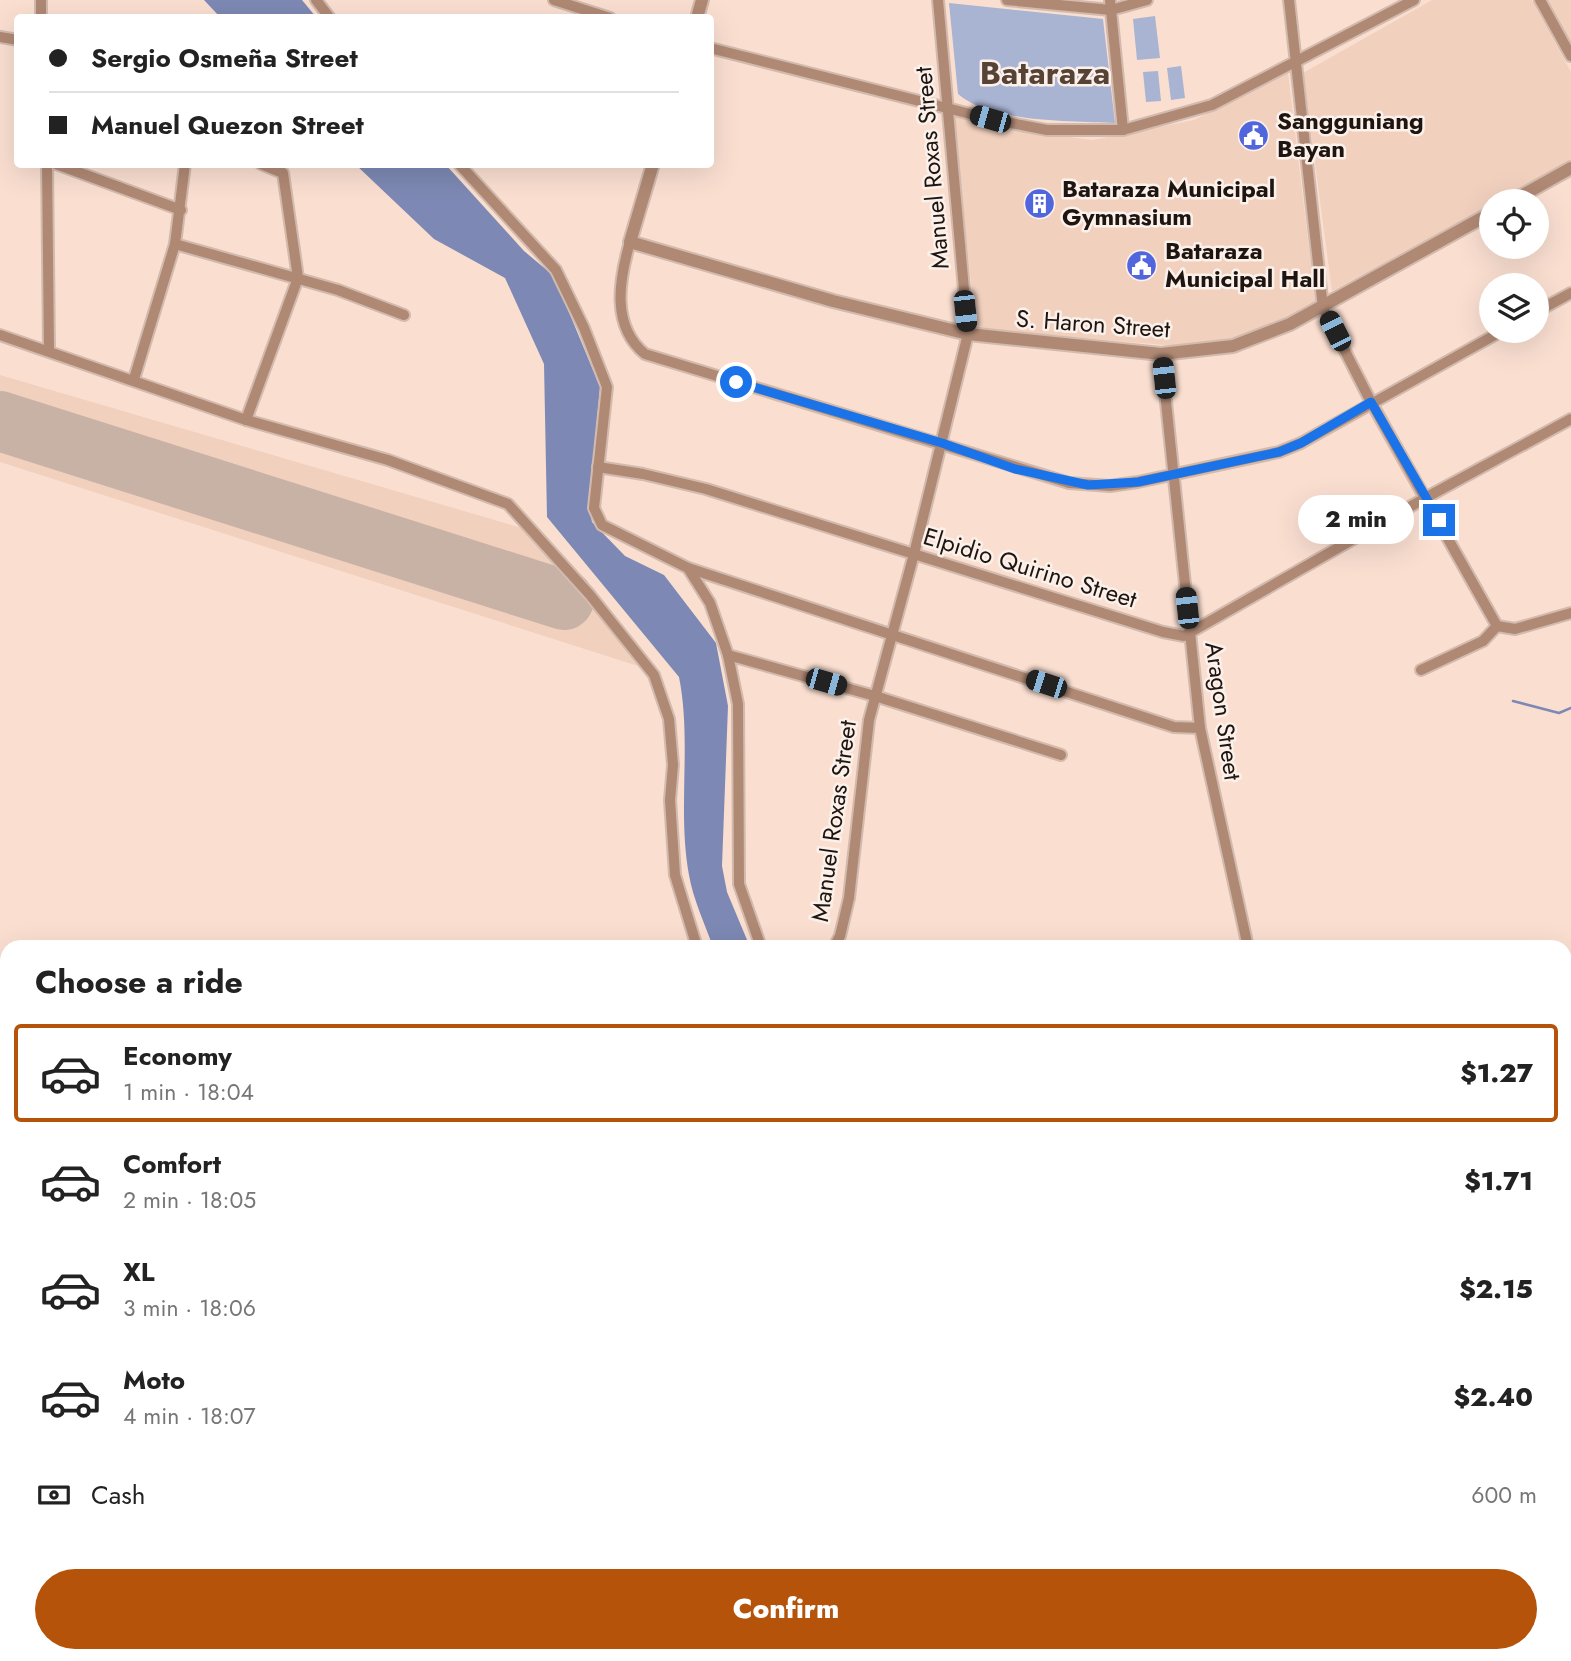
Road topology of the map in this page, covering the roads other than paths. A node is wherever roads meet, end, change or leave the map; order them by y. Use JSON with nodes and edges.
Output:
{"nodes":[{"id":1,"x":316,"y":0,"type":"edge"},
{"id":2,"x":554,"y":0,"type":"edge"},
{"id":3,"x":938,"y":0,"type":"edge"},
{"id":4,"x":1007,"y":0,"type":"edge"},
{"id":5,"x":1147,"y":0,"type":"edge"},
{"id":6,"x":1289,"y":0,"type":"edge"},
{"id":7,"x":1414,"y":0,"type":"edge"},
{"id":8,"x":1540,"y":0,"type":"edge"},
{"id":9,"x":1110,"y":5,"type":"edge"},
{"id":10,"x":327,"y":14,"type":"edge"},
{"id":11,"x":598,"y":14,"type":"edge"},
{"id":12,"x":714,"y":49,"type":"edge"},
{"id":13,"x":1571,"y":56,"type":"edge"},
{"id":14,"x":1297,"y":63,"type":"junction"},
{"id":15,"x":947,"y":107,"type":"junction"},
{"id":16,"x":1123,"y":130,"type":"junction"},
{"id":17,"x":47,"y":168,"type":"edge"},
{"id":18,"x":67,"y":168,"type":"edge"},
{"id":19,"x":185,"y":168,"type":"edge"},
{"id":20,"x":271,"y":168,"type":"edge"},
{"id":21,"x":463,"y":168,"type":"edge"},
{"id":22,"x":652,"y":168,"type":"edge"},
{"id":23,"x":1571,"y":168,"type":"edge"},
{"id":24,"x":1533,"y":189,"type":"edge"},
{"id":25,"x":181,"y":210,"type":"junction"},
{"id":26,"x":1479,"y":220,"type":"edge"},
{"id":27,"x":630,"y":242,"type":"junction"},
{"id":28,"x":175,"y":244,"type":"junction"},
{"id":29,"x":298,"y":278,"type":"junction"},
{"id":30,"x":1571,"y":293,"type":"edge"},
{"id":31,"x":1549,"y":305,"type":"edge"},
{"id":32,"x":1323,"y":308,"type":"junction"},
{"id":33,"x":404,"y":315,"type":"dead end"},
{"id":34,"x":968,"y":334,"type":"junction"},
{"id":35,"x":0,"y":335,"type":"edge"},
{"id":36,"x":1480,"y":343,"type":"edge"},
{"id":37,"x":48,"y":350,"type":"junction"},
{"id":38,"x":1161,"y":354,"type":"junction"},
{"id":39,"x":134,"y":379,"type":"junction"},
{"id":40,"x":1371,"y":402,"type":"junction"},
{"id":41,"x":1571,"y":419,"type":"edge"},
{"id":42,"x":246,"y":420,"type":"junction"},
{"id":43,"x":942,"y":443,"type":"junction"},
{"id":44,"x":598,"y":467,"type":"junction"},
{"id":45,"x":1174,"y":475,"type":"junction"},
{"id":46,"x":1427,"y":497,"type":"junction"},
{"id":47,"x":914,"y":554,"type":"junction"},
{"id":48,"x":688,"y":568,"type":"junction"},
{"id":49,"x":1571,"y":613,"type":"edge"},
{"id":50,"x":1497,"y":626,"type":"junction"},
{"id":51,"x":891,"y":633,"type":"junction"},
{"id":52,"x":1190,"y":635,"type":"junction"},
{"id":53,"x":728,"y":655,"type":"junction"},
{"id":54,"x":1421,"y":670,"type":"dead end"},
{"id":55,"x":875,"y":696,"type":"junction"},
{"id":56,"x":1200,"y":728,"type":"junction"},
{"id":57,"x":1061,"y":755,"type":"dead end"},
{"id":58,"x":695,"y":940,"type":"edge"},
{"id":59,"x":759,"y":940,"type":"edge"},
{"id":60,"x":838,"y":940,"type":"edge"},
{"id":61,"x":1246,"y":940,"type":"edge"}],
"edges":[{"from":1,"to":10,"type":"street"},
{"from":2,"to":11,"type":"street"},
{"from":3,"to":15,"type":"street","name":"Manuel Roxas Street"},
{"from":4,"to":9,"type":"street"},
{"from":5,"to":9,"type":"street"},
{"from":6,"to":14,"type":"street"},
{"from":7,"to":14,"type":"street"},
{"from":8,"to":13,"type":"street"},
{"from":9,"to":16,"type":"street"},
{"from":12,"to":15,"type":"street"},
{"from":14,"to":16,"type":"street"},
{"from":14,"to":32,"type":"street"},
{"from":15,"to":16,"type":"street"},
{"from":15,"to":34,"type":"street","name":"Manuel Roxas Street"},
{"from":17,"to":37,"type":"street"},
{"from":18,"to":25,"type":"street"},
{"from":19,"to":25,"type":"street"},
{"from":20,"to":29,"type":"street"},
{"from":21,"to":44,"type":"street"},
{"from":22,"to":27,"type":"street"},
{"from":23,"to":24,"type":"street"},
{"from":25,"to":28,"type":"street"},
{"from":26,"to":32,"type":"street","name":"S. Haron Street"},
{"from":27,"to":34,"type":"street","name":"S. Haron Street"},
{"from":27,"to":43,"type":"street"},
{"from":28,"to":29,"type":"street"},
{"from":28,"to":39,"type":"street"},
{"from":29,"to":33,"type":"street"},
{"from":29,"to":42,"type":"street"},
{"from":30,"to":31,"type":"street"},
{"from":32,"to":38,"type":"street","name":"S. Haron Street"},
{"from":32,"to":40,"type":"street"},
{"from":34,"to":38,"type":"street","name":"S. Haron Street"},
{"from":34,"to":43,"type":"street","name":"Manuel Roxas Street"},
{"from":35,"to":37,"type":"street"},
{"from":36,"to":40,"type":"street"},
{"from":37,"to":39,"type":"street"},
{"from":38,"to":45,"type":"street","name":"Aragon Street"},
{"from":39,"to":42,"type":"street"},
{"from":40,"to":45,"type":"street"},
{"from":40,"to":46,"type":"street"},
{"from":41,"to":46,"type":"street"},
{"from":42,"to":58,"type":"street"},
{"from":43,"to":45,"type":"street"},
{"from":43,"to":47,"type":"street","name":"Manuel Roxas Street"},
{"from":44,"to":47,"type":"street","name":"Elpidio Quirino Street"},
{"from":44,"to":48,"type":"street"},
{"from":45,"to":52,"type":"street","name":"Aragon Street"},
{"from":46,"to":50,"type":"street"},
{"from":46,"to":52,"type":"street"},
{"from":47,"to":51,"type":"street","name":"Manuel Roxas Street"},
{"from":47,"to":52,"type":"street","name":"Elpidio Quirino Street"},
{"from":48,"to":51,"type":"street"},
{"from":48,"to":53,"type":"street"},
{"from":49,"to":50,"type":"street"},
{"from":50,"to":54,"type":"street"},
{"from":51,"to":55,"type":"street","name":"Manuel Roxas Street"},
{"from":51,"to":56,"type":"street"},
{"from":52,"to":56,"type":"street","name":"Aragon Street"},
{"from":53,"to":55,"type":"street"},
{"from":53,"to":59,"type":"street"},
{"from":55,"to":57,"type":"street"},
{"from":55,"to":60,"type":"street","name":"Manuel Roxas Street"},
{"from":56,"to":61,"type":"street","name":"Aragon Street"}]}
